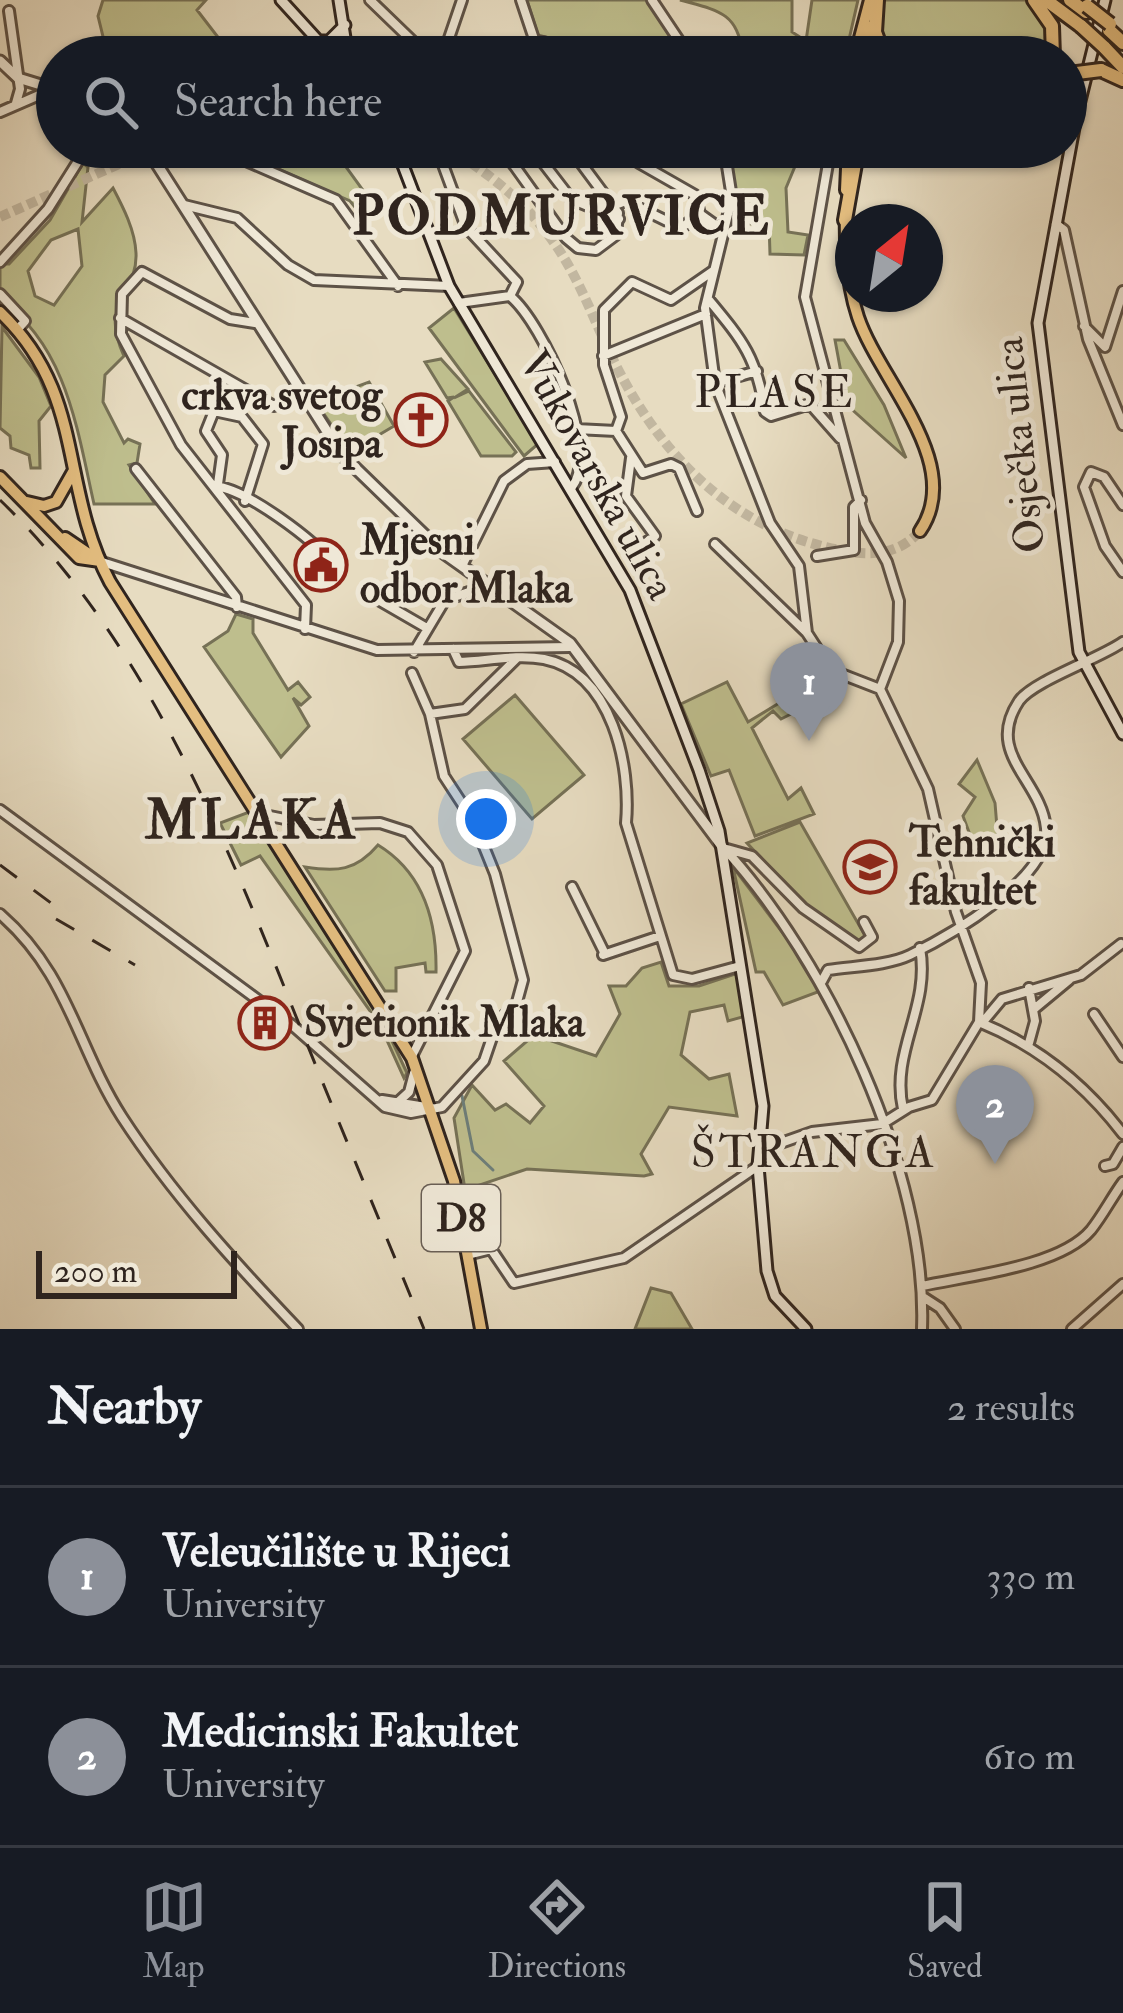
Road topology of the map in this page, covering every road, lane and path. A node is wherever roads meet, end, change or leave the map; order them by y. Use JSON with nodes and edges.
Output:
{"nodes":[{"id":1,"x":281,"y":0,"type":"edge"},
{"id":2,"x":339,"y":0,"type":"edge"},
{"id":3,"x":370,"y":0,"type":"edge"},
{"id":4,"x":461,"y":0,"type":"edge"},
{"id":5,"x":521,"y":0,"type":"edge"},
{"id":6,"x":652,"y":0,"type":"edge"},
{"id":7,"x":873,"y":0,"type":"edge"},
{"id":8,"x":1034,"y":0,"type":"edge"},
{"id":9,"x":1046,"y":0,"type":"edge"},
{"id":10,"x":1070,"y":0,"type":"edge"},
{"id":11,"x":1105,"y":0,"type":"edge"},
{"id":12,"x":9,"y":11,"type":"dead end"},
{"id":13,"x":1083,"y":11,"type":"edge"},
{"id":14,"x":345,"y":25,"type":"junction"},
{"id":15,"x":1116,"y":33,"type":"edge"},
{"id":16,"x":314,"y":36,"type":"edge"},
{"id":17,"x":334,"y":36,"type":"edge"},
{"id":18,"x":343,"y":36,"type":"edge"},
{"id":19,"x":347,"y":36,"type":"edge"},
{"id":20,"x":413,"y":36,"type":"edge"},
{"id":21,"x":450,"y":36,"type":"edge"},
{"id":22,"x":534,"y":36,"type":"edge"},
{"id":23,"x":676,"y":36,"type":"edge"},
{"id":24,"x":862,"y":36,"type":"edge"},
{"id":25,"x":868,"y":36,"type":"edge"},
{"id":26,"x":876,"y":36,"type":"edge"},
{"id":27,"x":1052,"y":36,"type":"edge"},
{"id":28,"x":0,"y":62,"type":"edge"},
{"id":29,"x":1123,"y":67,"type":"edge"},
{"id":30,"x":1087,"y":72,"type":"edge"},
{"id":31,"x":18,"y":78,"type":"junction"},
{"id":32,"x":1123,"y":80,"type":"edge"},
{"id":33,"x":1087,"y":81,"type":"edge"},
{"id":34,"x":36,"y":84,"type":"edge"},
{"id":35,"x":36,"y":96,"type":"edge"},
{"id":36,"x":16,"y":103,"type":"junction"},
{"id":37,"x":0,"y":112,"type":"edge"},
{"id":38,"x":74,"y":168,"type":"edge"},
{"id":39,"x":159,"y":168,"type":"edge"},
{"id":40,"x":255,"y":168,"type":"edge"},
{"id":41,"x":406,"y":168,"type":"edge"},
{"id":42,"x":444,"y":168,"type":"edge"},
{"id":43,"x":516,"y":168,"type":"edge"},
{"id":44,"x":547,"y":168,"type":"edge"},
{"id":45,"x":581,"y":168,"type":"edge"},
{"id":46,"x":648,"y":168,"type":"edge"},
{"id":47,"x":729,"y":168,"type":"edge"},
{"id":48,"x":827,"y":168,"type":"edge"},
{"id":49,"x":849,"y":168,"type":"edge"},
{"id":50,"x":1068,"y":168,"type":"edge"},
{"id":51,"x":846,"y":204,"type":"edge"},
{"id":52,"x":182,"y":205,"type":"junction"},
{"id":53,"x":615,"y":205,"type":"junction"},
{"id":54,"x":211,"y":211,"type":"junction"},
{"id":55,"x":700,"y":214,"type":"junction"},
{"id":56,"x":619,"y":224,"type":"junction"},
{"id":57,"x":1055,"y":224,"type":"junction"},
{"id":58,"x":196,"y":226,"type":"junction"},
{"id":59,"x":721,"y":229,"type":"junction"},
{"id":60,"x":0,"y":262,"type":"edge"},
{"id":61,"x":712,"y":272,"type":"junction"},
{"id":62,"x":398,"y":286,"type":"junction"},
{"id":63,"x":449,"y":286,"type":"junction"},
{"id":64,"x":1123,"y":291,"type":"edge"},
{"id":65,"x":0,"y":294,"type":"edge"},
{"id":66,"x":510,"y":296,"type":"junction"},
{"id":67,"x":708,"y":298,"type":"junction"},
{"id":68,"x":242,"y":301,"type":"junction"},
{"id":69,"x":460,"y":303,"type":"junction"},
{"id":70,"x":0,"y":312,"type":"edge"},
{"id":71,"x":858,"y":312,"type":"edge"},
{"id":72,"x":706,"y":314,"type":"junction"},
{"id":73,"x":120,"y":318,"type":"junction"},
{"id":74,"x":230,"y":319,"type":"junction"},
{"id":75,"x":255,"y":323,"type":"junction"},
{"id":76,"x":1084,"y":326,"type":"junction"},
{"id":77,"x":18,"y":328,"type":"junction"},
{"id":78,"x":603,"y":356,"type":"junction"},
{"id":79,"x":757,"y":371,"type":"junction"},
{"id":80,"x":716,"y":383,"type":"junction"},
{"id":81,"x":298,"y":394,"type":"junction"},
{"id":82,"x":1123,"y":424,"type":"edge"},
{"id":83,"x":576,"y":429,"type":"junction"},
{"id":84,"x":616,"y":431,"type":"junction"},
{"id":85,"x":844,"y":442,"type":"junction"},
{"id":86,"x":631,"y":457,"type":"junction"},
{"id":87,"x":556,"y":462,"type":"junction"},
{"id":88,"x":74,"y":469,"type":"junction"},
{"id":89,"x":136,"y":469,"type":"dead end"},
{"id":90,"x":0,"y":477,"type":"edge"},
{"id":91,"x":216,"y":486,"type":"junction"},
{"id":92,"x":572,"y":487,"type":"junction"},
{"id":93,"x":861,"y":500,"type":"junction"},
{"id":94,"x":245,"y":501,"type":"junction"},
{"id":95,"x":25,"y":502,"type":"junction"},
{"id":96,"x":1123,"y":506,"type":"edge"},
{"id":97,"x":697,"y":511,"type":"dead end"},
{"id":98,"x":920,"y":532,"type":"dead end"},
{"id":99,"x":644,"y":544,"type":"dead end"},
{"id":100,"x":716,"y":544,"type":"dead end"},
{"id":101,"x":818,"y":556,"type":"dead end"},
{"id":102,"x":100,"y":561,"type":"junction"},
{"id":103,"x":335,"y":566,"type":"dead end"},
{"id":104,"x":461,"y":567,"type":"junction"},
{"id":105,"x":1123,"y":572,"type":"edge"},
{"id":106,"x":475,"y":590,"type":"dead end"},
{"id":107,"x":368,"y":594,"type":"dead end"},
{"id":108,"x":237,"y":607,"type":"junction"},
{"id":109,"x":532,"y":613,"type":"junction"},
{"id":110,"x":552,"y":626,"type":"junction"},
{"id":111,"x":425,"y":627,"type":"junction"},
{"id":112,"x":305,"y":629,"type":"junction"},
{"id":113,"x":807,"y":633,"type":"junction"},
{"id":114,"x":1123,"y":642,"type":"edge"},
{"id":115,"x":527,"y":644,"type":"junction"},
{"id":116,"x":544,"y":645,"type":"junction"},
{"id":117,"x":453,"y":650,"type":"junction"},
{"id":118,"x":577,"y":650,"type":"junction"},
{"id":119,"x":413,"y":652,"type":"junction"},
{"id":120,"x":517,"y":658,"type":"junction"},
{"id":121,"x":1084,"y":667,"type":"junction"},
{"id":122,"x":412,"y":673,"type":"dead end"},
{"id":123,"x":880,"y":689,"type":"junction"},
{"id":124,"x":430,"y":713,"type":"junction"},
{"id":125,"x":1123,"y":734,"type":"edge"},
{"id":126,"x":0,"y":810,"type":"edge"},
{"id":127,"x":260,"y":814,"type":"junction"},
{"id":128,"x":721,"y":845,"type":"junction"},
{"id":129,"x":752,"y":856,"type":"junction"},
{"id":130,"x":744,"y":871,"type":"junction"},
{"id":131,"x":572,"y":887,"type":"dead end"},
{"id":132,"x":0,"y":914,"type":"edge"},
{"id":133,"x":864,"y":922,"type":"dead end"},
{"id":134,"x":962,"y":926,"type":"junction"},
{"id":135,"x":660,"y":936,"type":"junction"},
{"id":136,"x":1120,"y":944,"type":"edge"},
{"id":137,"x":920,"y":948,"type":"junction"},
{"id":138,"x":810,"y":961,"type":"junction"},
{"id":139,"x":740,"y":966,"type":"junction"},
{"id":140,"x":828,"y":970,"type":"junction"},
{"id":141,"x":1072,"y":977,"type":"junction"},
{"id":142,"x":822,"y":981,"type":"junction"},
{"id":143,"x":1029,"y":988,"type":"junction"},
{"id":144,"x":1033,"y":1010,"type":"junction"},
{"id":145,"x":1094,"y":1014,"type":"dead end"},
{"id":146,"x":981,"y":1023,"type":"junction"},
{"id":147,"x":1029,"y":1043,"type":"junction"},
{"id":148,"x":1123,"y":1057,"type":"edge"},
{"id":149,"x":412,"y":1059,"type":"junction"},
{"id":150,"x":375,"y":1097,"type":"junction"},
{"id":151,"x":396,"y":1104,"type":"junction"},
{"id":152,"x":433,"y":1109,"type":"junction"},
{"id":153,"x":903,"y":1109,"type":"junction"},
{"id":154,"x":882,"y":1124,"type":"junction"},
{"id":155,"x":1123,"y":1134,"type":"edge"},
{"id":156,"x":1123,"y":1148,"type":"edge"},
{"id":157,"x":760,"y":1150,"type":"junction"},
{"id":158,"x":758,"y":1166,"type":"junction"},
{"id":159,"x":1105,"y":1166,"type":"dead end"},
{"id":160,"x":1123,"y":1182,"type":"edge"},
{"id":161,"x":467,"y":1255,"type":"junction"},
{"id":162,"x":1123,"y":1284,"type":"edge"},
{"id":163,"x":922,"y":1292,"type":"junction"},
{"id":164,"x":298,"y":1329,"type":"edge"},
{"id":165,"x":481,"y":1329,"type":"edge"},
{"id":166,"x":806,"y":1329,"type":"edge"},
{"id":167,"x":922,"y":1329,"type":"edge"},
{"id":168,"x":955,"y":1329,"type":"edge"},
{"id":169,"x":1072,"y":1329,"type":"edge"}],
"edges":[{"from":1,"to":16,"type":"main road"},
{"from":2,"to":14,"type":"main road"},
{"from":3,"to":20,"type":"street"},
{"from":4,"to":21,"type":"street"},
{"from":5,"to":22,"type":"street"},
{"from":6,"to":23,"type":"street"},
{"from":7,"to":24,"type":"main road"},
{"from":7,"to":25,"type":"main road"},
{"from":7,"to":26,"type":"highway"},
{"from":8,"to":27,"type":"highway"},
{"from":9,"to":13,"type":"highway"},
{"from":10,"to":13,"type":"highway"},
{"from":11,"to":33,"type":"main road","name":"Osječka ulica"},
{"from":12,"to":31,"type":"street"},
{"from":13,"to":15,"type":"highway","bridge":true},
{"from":13,"to":29,"type":"highway","bridge":true},
{"from":14,"to":17,"type":"main road"},
{"from":14,"to":18,"type":"main road"},
{"from":14,"to":19,"type":"main road"},
{"from":28,"to":31,"type":"main road"},
{"from":30,"to":32,"type":"highway","bridge":true},
{"from":31,"to":34,"type":"main road"},
{"from":31,"to":36,"type":"street"},
{"from":35,"to":36,"type":"street"},
{"from":36,"to":37,"type":"street"},
{"from":38,"to":60,"type":"street"},
{"from":39,"to":52,"type":"main road"},
{"from":40,"to":62,"type":"street"},
{"from":41,"to":63,"type":"main road","name":"Vukovarska ulica"},
{"from":42,"to":66,"type":"street"},
{"from":43,"to":56,"type":"street"},
{"from":44,"to":56,"type":"street"},
{"from":45,"to":53,"type":"street"},
{"from":46,"to":55,"type":"street"},
{"from":47,"to":59,"type":"street"},
{"from":48,"to":85,"type":"street"},
{"from":49,"to":51,"type":"highway"},
{"from":50,"to":57,"type":"main road","name":"Osječka ulica"},
{"from":52,"to":54,"type":"street"},
{"from":52,"to":58,"type":"main road"},
{"from":53,"to":55,"type":"street"},
{"from":53,"to":56,"type":"street"},
{"from":54,"to":58,"type":"street"},
{"from":54,"to":62,"type":"street"},
{"from":55,"to":59,"type":"street"},
{"from":57,"to":76,"type":"street"},
{"from":57,"to":121,"type":"main road","name":"Osječka ulica"},
{"from":58,"to":68,"type":"main road"},
{"from":59,"to":61,"type":"street"},
{"from":61,"to":67,"type":"street"},
{"from":61,"to":78,"type":"street"},
{"from":62,"to":63,"type":"street"},
{"from":63,"to":69,"type":"main road","name":"Vukovarska ulica"},
{"from":64,"to":76,"type":"street"},
{"from":65,"to":77,"type":"street"},
{"from":66,"to":69,"type":"street"},
{"from":66,"to":83,"type":"street"},
{"from":67,"to":72,"type":"street"},
{"from":67,"to":79,"type":"street"},
{"from":68,"to":74,"type":"street"},
{"from":68,"to":75,"type":"main road"},
{"from":69,"to":87,"type":"main road","name":"Vukovarska ulica"},
{"from":70,"to":77,"type":"main road","number":"D8"},
{"from":71,"to":98,"type":"main road"},
{"from":72,"to":78,"type":"street"},
{"from":72,"to":80,"type":"street"},
{"from":73,"to":74,"type":"street"},
{"from":73,"to":81,"type":"street"},
{"from":73,"to":91,"type":"street"},
{"from":74,"to":75,"type":"street"},
{"from":75,"to":81,"type":"main road"},
{"from":76,"to":82,"type":"street"},
{"from":77,"to":88,"type":"main road","number":"D8"},
{"from":78,"to":84,"type":"street"},
{"from":79,"to":80,"type":"street"},
{"from":79,"to":85,"type":"street"},
{"from":80,"to":113,"type":"street"},
{"from":81,"to":104,"type":"main road"},
{"from":83,"to":84,"type":"street"},
{"from":83,"to":92,"type":"street"},
{"from":84,"to":86,"type":"street"},
{"from":85,"to":93,"type":"street"},
{"from":86,"to":97,"type":"street"},
{"from":86,"to":99,"type":"street"},
{"from":87,"to":92,"type":"main road","name":"Vukovarska ulica"},
{"from":87,"to":104,"type":"street"},
{"from":88,"to":95,"type":"main road"},
{"from":88,"to":102,"type":"main road","number":"D8"},
{"from":89,"to":108,"type":"street"},
{"from":90,"to":95,"type":"main road"},
{"from":91,"to":94,"type":"street"},
{"from":91,"to":94,"type":"street"},
{"from":91,"to":112,"type":"street"},
{"from":92,"to":128,"type":"main road","name":"Vukovarska ulica"},
{"from":93,"to":101,"type":"street"},
{"from":93,"to":123,"type":"street"},
{"from":94,"to":103,"type":"street"},
{"from":95,"to":102,"type":"main road"},
{"from":96,"to":105,"type":"street"},
{"from":100,"to":113,"type":"street"},
{"from":102,"to":108,"type":"street"},
{"from":102,"to":127,"type":"main road","number":"D8"},
{"from":104,"to":109,"type":"main road"},
{"from":106,"to":111,"type":"street"},
{"from":107,"to":111,"type":"street"},
{"from":108,"to":112,"type":"street"},
{"from":109,"to":110,"type":"main road"},
{"from":109,"to":115,"type":"street"},
{"from":110,"to":116,"type":"street"},
{"from":110,"to":118,"type":"main road"},
{"from":111,"to":119,"type":"street"},
{"from":112,"to":119,"type":"street"},
{"from":113,"to":123,"type":"street"},
{"from":114,"to":121,"type":"street"},
{"from":115,"to":116,"type":"street"},
{"from":115,"to":117,"type":"street"},
{"from":116,"to":118,"type":"street"},
{"from":117,"to":119,"type":"street"},
{"from":117,"to":120,"type":"street"},
{"from":118,"to":128,"type":"main road"},
{"from":120,"to":124,"type":"street"},
{"from":120,"to":135,"type":"street"},
{"from":121,"to":125,"type":"main road","name":"Osječka ulica"},
{"from":121,"to":134,"type":"street"},
{"from":122,"to":124,"type":"street"},
{"from":123,"to":134,"type":"street"},
{"from":124,"to":152,"type":"street"},
{"from":126,"to":150,"type":"street"},
{"from":127,"to":149,"type":"main road","number":"D8"},
{"from":127,"to":149,"type":"street"},
{"from":128,"to":129,"type":"street"},
{"from":128,"to":130,"type":"street"},
{"from":128,"to":139,"type":"main road","name":"Vukovarska ulica"},
{"from":129,"to":130,"type":"street"},
{"from":129,"to":133,"type":"street"},
{"from":130,"to":138,"type":"street"},
{"from":131,"to":135,"type":"street"},
{"from":132,"to":164,"type":"street"},
{"from":134,"to":137,"type":"street"},
{"from":134,"to":146,"type":"street"},
{"from":135,"to":139,"type":"street"},
{"from":136,"to":141,"type":"street"},
{"from":137,"to":140,"type":"street"},
{"from":137,"to":153,"type":"street"},
{"from":138,"to":140,"type":"street"},
{"from":138,"to":142,"type":"street"},
{"from":139,"to":157,"type":"main road","name":"Vukovarska ulica"},
{"from":140,"to":142,"type":"street"},
{"from":141,"to":143,"type":"street"},
{"from":141,"to":144,"type":"street"},
{"from":142,"to":154,"type":"street"},
{"from":143,"to":144,"type":"street"},
{"from":143,"to":146,"type":"street"},
{"from":144,"to":147,"type":"street"},
{"from":145,"to":148,"type":"street"},
{"from":146,"to":147,"type":"street"},
{"from":146,"to":153,"type":"street"},
{"from":147,"to":155,"type":"street"},
{"from":149,"to":151,"type":"street"},
{"from":149,"to":152,"type":"main road","number":"D8"},
{"from":150,"to":151,"type":"street"},
{"from":150,"to":152,"type":"street"},
{"from":151,"to":152,"type":"street"},
{"from":152,"to":161,"type":"main road","number":"D8"},
{"from":153,"to":154,"type":"street"},
{"from":154,"to":157,"type":"street"},
{"from":154,"to":163,"type":"street"},
{"from":156,"to":159,"type":"street"},
{"from":157,"to":158,"type":"main road","name":"Vukovarska ulica"},
{"from":158,"to":161,"type":"street"},
{"from":158,"to":166,"type":"main road","name":"Vukovarska ulica"},
{"from":160,"to":163,"type":"street"},
{"from":161,"to":165,"type":"main road","number":"D8"},
{"from":162,"to":169,"type":"street"},
{"from":163,"to":167,"type":"street"},
{"from":163,"to":168,"type":"street"}]}
